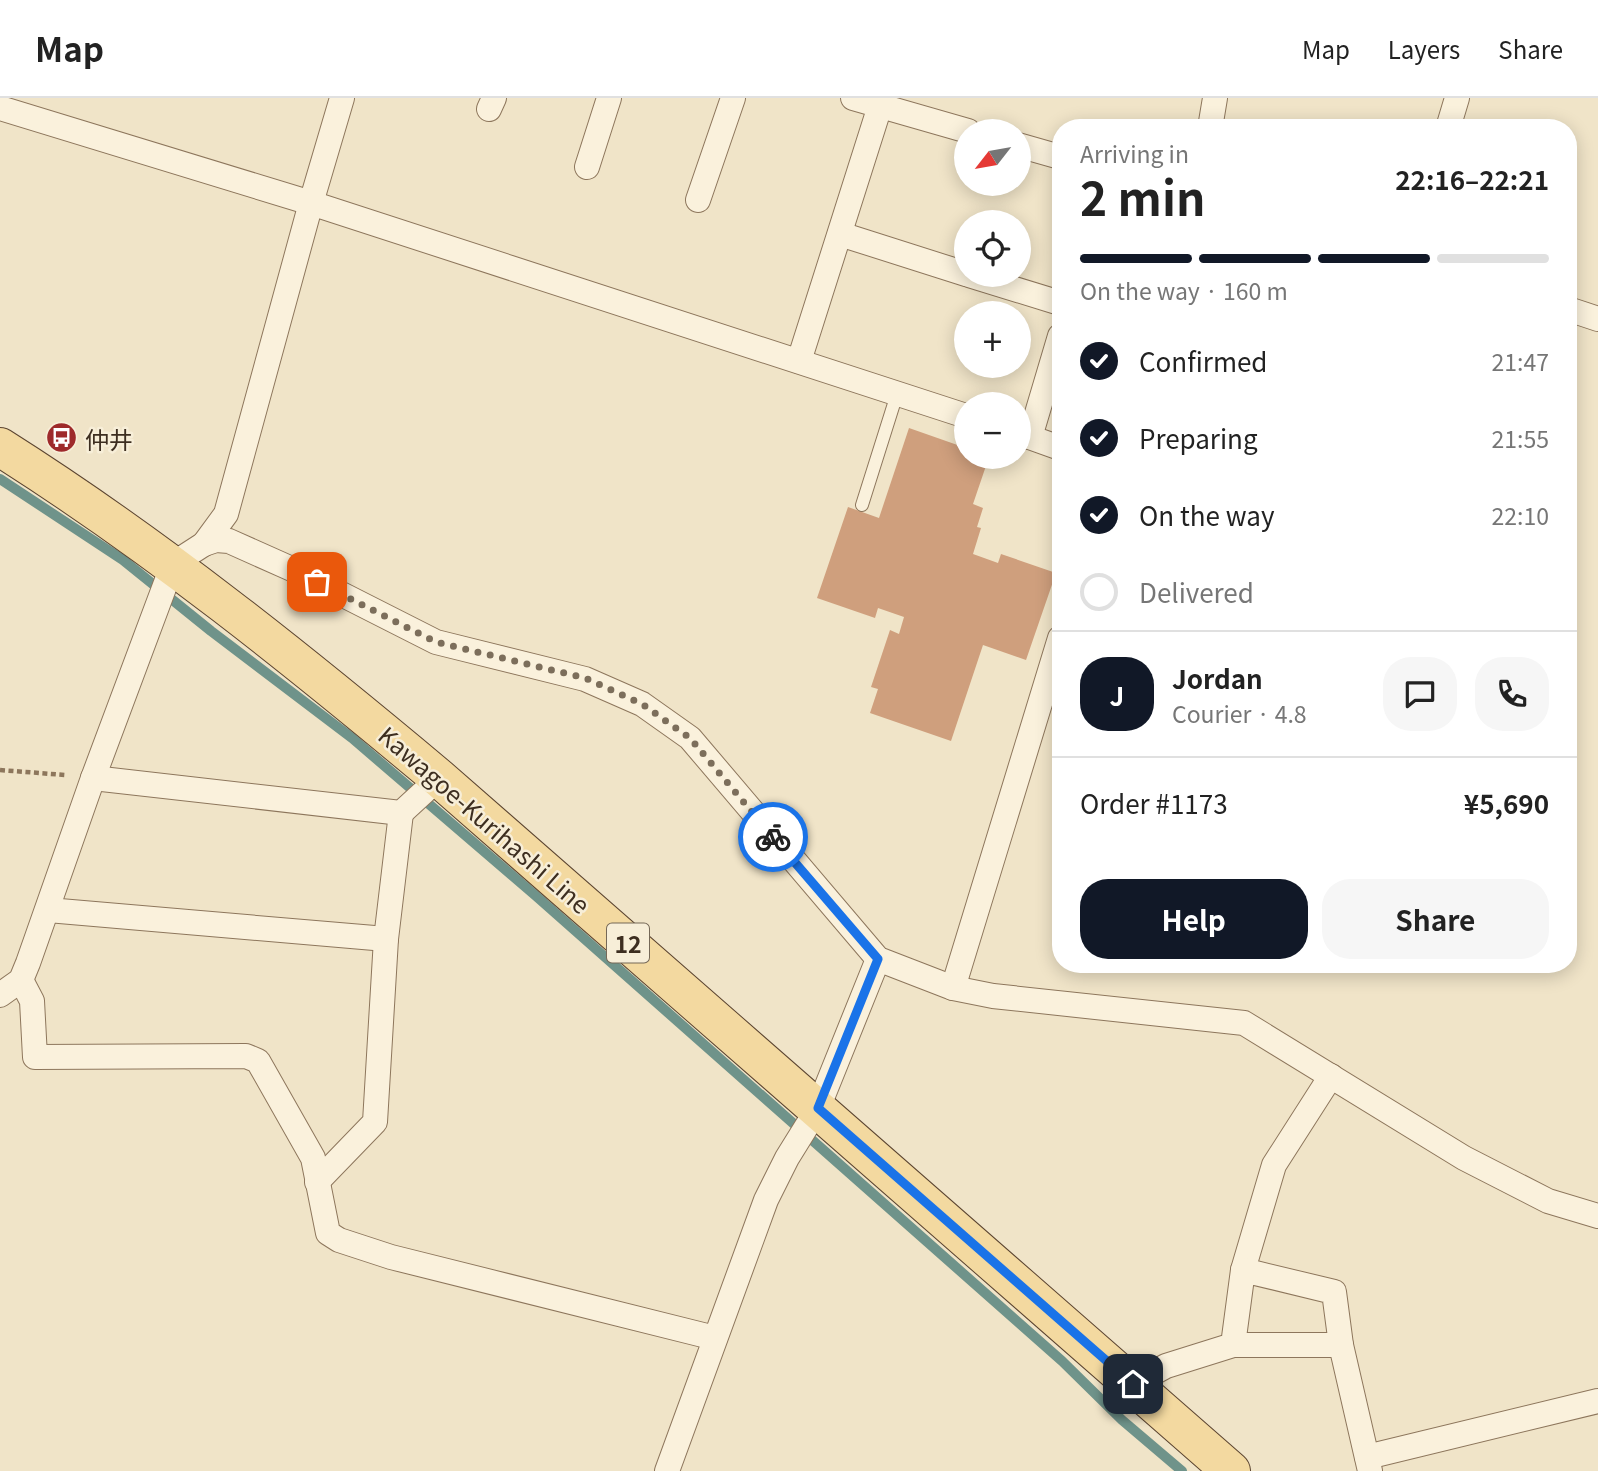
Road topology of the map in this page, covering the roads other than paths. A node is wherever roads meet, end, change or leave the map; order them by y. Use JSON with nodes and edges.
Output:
{"nodes":[{"id":1,"x":342,"y":98,"type":"edge"},
{"id":2,"x":609,"y":98,"type":"edge"},
{"id":3,"x":733,"y":98,"type":"edge"},
{"id":4,"x":853,"y":98,"type":"edge"},
{"id":5,"x":1215,"y":98,"type":"edge"},
{"id":6,"x":1457,"y":98,"type":"edge"},
{"id":7,"x":880,"y":106,"type":"junction"},
{"id":8,"x":0,"y":108,"type":"edge"},
{"id":9,"x":1212,"y":119,"type":"edge"},
{"id":10,"x":1451,"y":119,"type":"edge"},
{"id":11,"x":954,"y":127,"type":"edge"},
{"id":12,"x":1031,"y":149,"type":"edge"},
{"id":13,"x":1052,"y":155,"type":"edge"},
{"id":14,"x":587,"y":167,"type":"dead end"},
{"id":15,"x":698,"y":200,"type":"dead end"},
{"id":16,"x":311,"y":203,"type":"junction"},
{"id":17,"x":840,"y":234,"type":"junction"},
{"id":18,"x":954,"y":270,"type":"edge"},
{"id":19,"x":1009,"y":287,"type":"edge"},
{"id":20,"x":1052,"y":301,"type":"edge"},
{"id":21,"x":1577,"y":312,"type":"edge"},
{"id":22,"x":1598,"y":318,"type":"edge"},
{"id":23,"x":1052,"y":358,"type":"edge"},
{"id":24,"x":799,"y":361,"type":"junction"},
{"id":25,"x":897,"y":394,"type":"junction"},
{"id":26,"x":954,"y":412,"type":"edge"},
{"id":27,"x":1031,"y":416,"type":"edge"},
{"id":28,"x":1031,"y":438,"type":"edge"},
{"id":29,"x":1052,"y":445,"type":"edge"},
{"id":30,"x":0,"y":447,"type":"edge"},
{"id":31,"x":862,"y":505,"type":"dead end"},
{"id":32,"x":189,"y":554,"type":"junction"},
{"id":33,"x":1052,"y":664,"type":"edge"},
{"id":34,"x":93,"y":778,"type":"junction"},
{"id":35,"x":439,"y":778,"type":"junction"},
{"id":36,"x":401,"y":813,"type":"junction"},
{"id":37,"x":48,"y":910,"type":"junction"},
{"id":38,"x":386,"y":939,"type":"junction"},
{"id":39,"x":878,"y":959,"type":"junction"},
{"id":40,"x":21,"y":980,"type":"junction"},
{"id":41,"x":953,"y":988,"type":"junction"},
{"id":42,"x":0,"y":995,"type":"edge"},
{"id":43,"x":1331,"y":1076,"type":"junction"},
{"id":44,"x":818,"y":1108,"type":"junction"},
{"id":45,"x":317,"y":1182,"type":"junction"},
{"id":46,"x":1598,"y":1216,"type":"edge"},
{"id":47,"x":1243,"y":1270,"type":"junction"},
{"id":48,"x":715,"y":1338,"type":"junction"},
{"id":49,"x":1233,"y":1345,"type":"junction"},
{"id":50,"x":1340,"y":1345,"type":"junction"},
{"id":51,"x":1133,"y":1384,"type":"junction"},
{"id":52,"x":1598,"y":1402,"type":"edge"},
{"id":53,"x":1368,"y":1464,"type":"edge"},
{"id":54,"x":667,"y":1471,"type":"edge"},
{"id":55,"x":1231,"y":1471,"type":"edge"}],
"edges":[{"from":1,"to":16,"type":"street"},
{"from":2,"to":14,"type":"street"},
{"from":3,"to":15,"type":"street"},
{"from":4,"to":7,"type":"street"},
{"from":5,"to":9,"type":"street"},
{"from":6,"to":10,"type":"street"},
{"from":7,"to":11,"type":"street"},
{"from":7,"to":17,"type":"street"},
{"from":8,"to":16,"type":"street"},
{"from":12,"to":13,"type":"street"},
{"from":16,"to":24,"type":"street"},
{"from":16,"to":32,"type":"street"},
{"from":17,"to":18,"type":"street"},
{"from":17,"to":24,"type":"street"},
{"from":19,"to":20,"type":"street"},
{"from":21,"to":22,"type":"street"},
{"from":23,"to":27,"type":"street"},
{"from":24,"to":25,"type":"street"},
{"from":25,"to":26,"type":"street"},
{"from":25,"to":31,"type":"lane"},
{"from":28,"to":29,"type":"street"},
{"from":30,"to":32,"type":"main road","name":"Kawagoe-Kurihashi Line","number":"12"},
{"from":32,"to":34,"type":"street"},
{"from":32,"to":35,"type":"main road","name":"Kawagoe-Kurihashi Line","number":"12"},
{"from":32,"to":39,"type":"street"},
{"from":33,"to":41,"type":"street"},
{"from":34,"to":36,"type":"street"},
{"from":34,"to":37,"type":"street"},
{"from":35,"to":36,"type":"street"},
{"from":35,"to":44,"type":"main road","name":"Kawagoe-Kurihashi Line","number":"12"},
{"from":36,"to":38,"type":"street"},
{"from":37,"to":38,"type":"street"},
{"from":37,"to":40,"type":"street"},
{"from":38,"to":45,"type":"street"},
{"from":39,"to":41,"type":"street"},
{"from":39,"to":44,"type":"street"},
{"from":40,"to":42,"type":"street"},
{"from":40,"to":45,"type":"street"},
{"from":41,"to":43,"type":"street"},
{"from":43,"to":46,"type":"street"},
{"from":43,"to":47,"type":"street"},
{"from":44,"to":48,"type":"street"},
{"from":44,"to":51,"type":"main road","name":"Kawagoe-Kurihashi Line","number":"12"},
{"from":45,"to":48,"type":"street"},
{"from":47,"to":49,"type":"street"},
{"from":47,"to":50,"type":"street"},
{"from":48,"to":54,"type":"street"},
{"from":49,"to":50,"type":"street"},
{"from":49,"to":51,"type":"street"},
{"from":50,"to":53,"type":"street"},
{"from":51,"to":55,"type":"main road","name":"Kawagoe-Kurihashi Line","number":"12"},
{"from":52,"to":53,"type":"street"}]}
